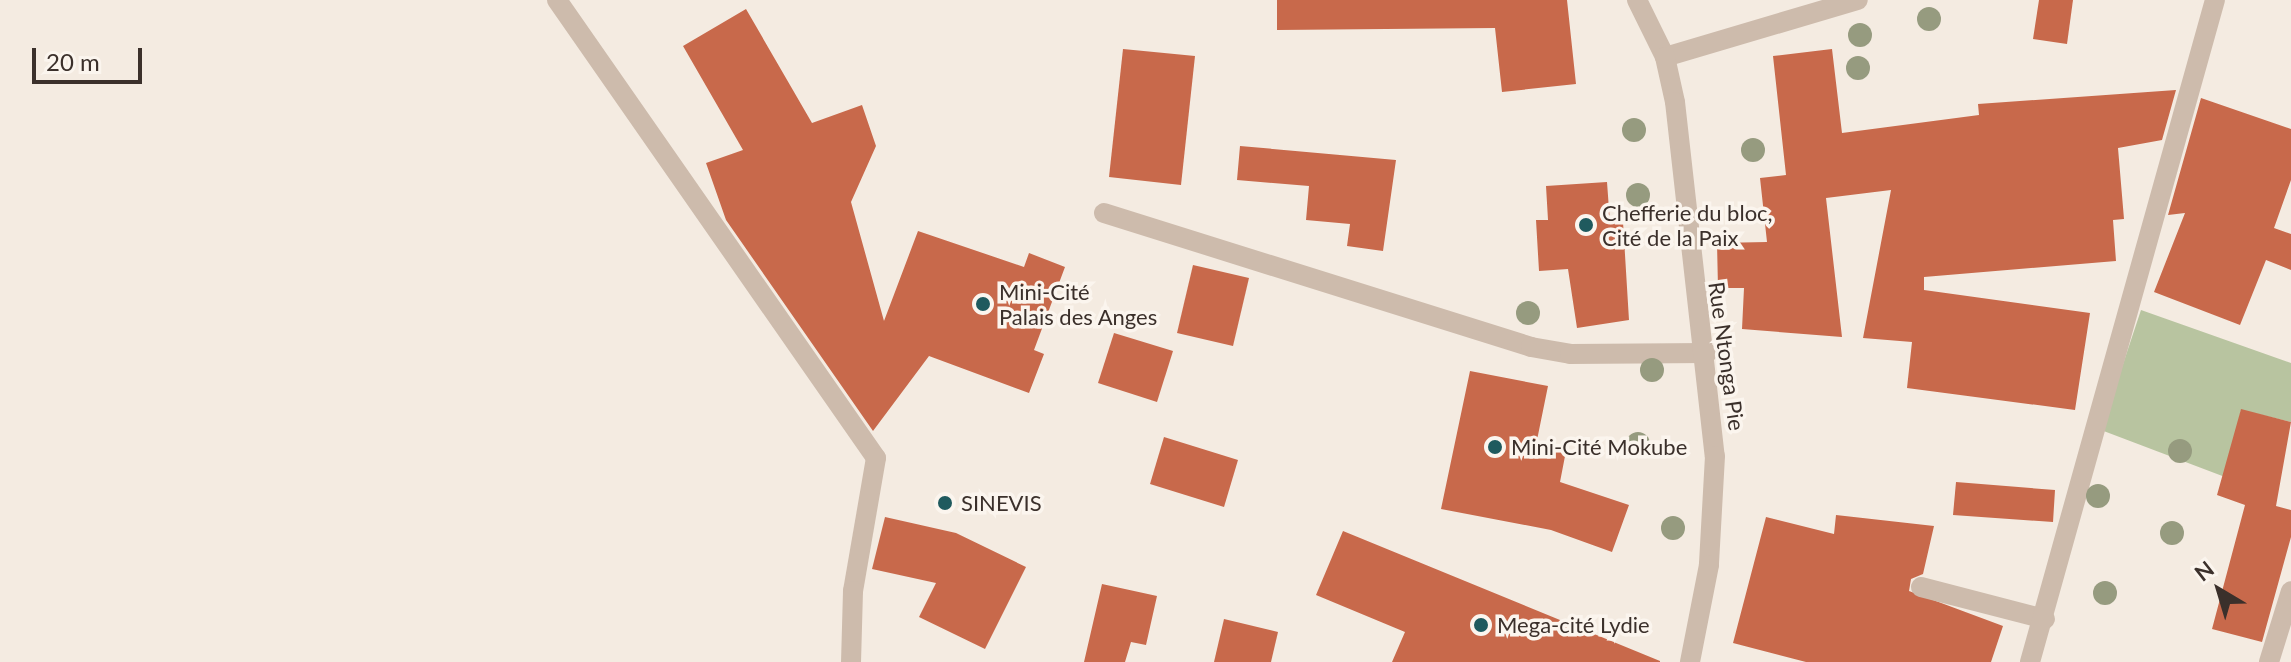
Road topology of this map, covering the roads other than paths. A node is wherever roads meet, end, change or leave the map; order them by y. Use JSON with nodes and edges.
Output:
{"nodes":[{"id":1,"x":557,"y":0,"type":"edge"},
{"id":2,"x":1637,"y":0,"type":"edge"},
{"id":3,"x":1858,"y":0,"type":"edge"},
{"id":4,"x":2215,"y":0,"type":"edge"},
{"id":5,"x":1665,"y":57,"type":"junction"},
{"id":6,"x":1104,"y":213,"type":"dead end"},
{"id":7,"x":1707,"y":353,"type":"junction"},
{"id":8,"x":1921,"y":587,"type":"dead end"},
{"id":9,"x":2291,"y":591,"type":"edge"},
{"id":10,"x":2045,"y":619,"type":"junction"},
{"id":11,"x":851,"y":662,"type":"edge"},
{"id":12,"x":1690,"y":662,"type":"edge"},
{"id":13,"x":2030,"y":662,"type":"edge"},
{"id":14,"x":2269,"y":662,"type":"edge"}],
"edges":[{"from":1,"to":11,"type":"street"},
{"from":2,"to":5,"type":"street","name":"Rue Ntonga Pie"},
{"from":3,"to":5,"type":"street"},
{"from":4,"to":10,"type":"street"},
{"from":5,"to":7,"type":"street","name":"Rue Ntonga Pie"},
{"from":6,"to":7,"type":"street"},
{"from":7,"to":12,"type":"street","name":"Rue Ntonga Pie"},
{"from":8,"to":10,"type":"street"},
{"from":9,"to":14,"type":"street"},
{"from":10,"to":13,"type":"street"}]}
